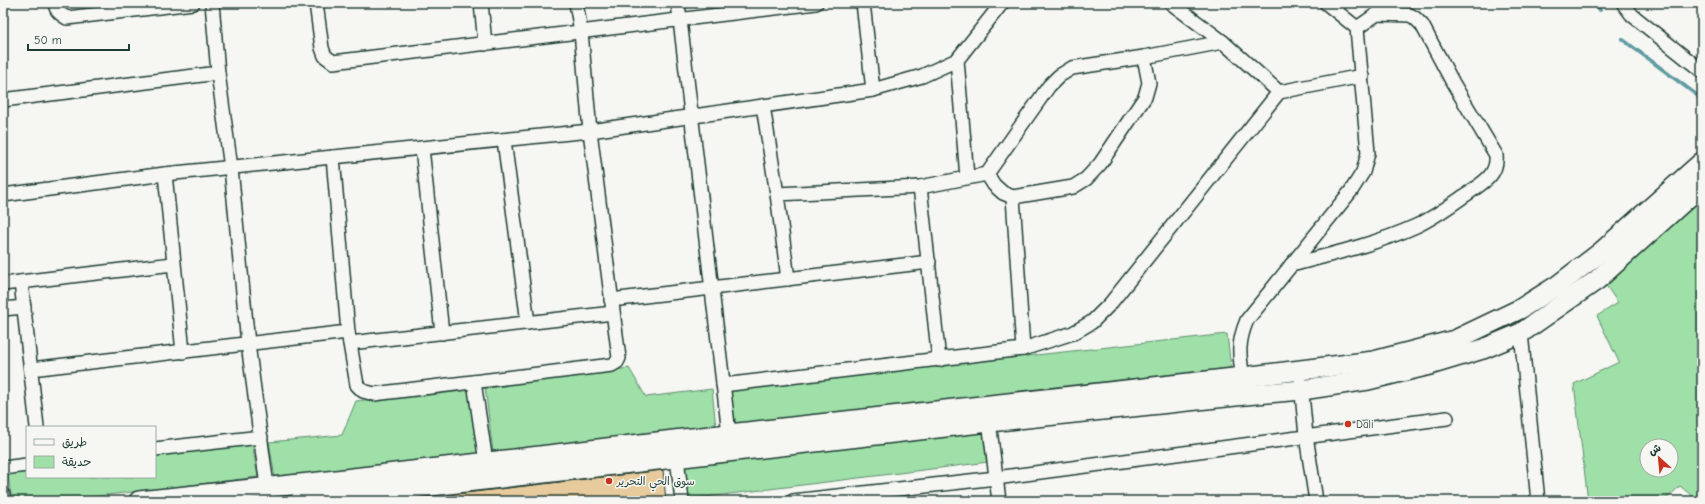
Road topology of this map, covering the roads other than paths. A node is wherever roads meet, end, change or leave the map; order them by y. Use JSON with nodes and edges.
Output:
{"nodes":[{"id":1,"x":55,"y":3,"type":"edge"},
{"id":2,"x":193,"y":3,"type":"edge"},
{"id":3,"x":212,"y":3,"type":"edge"},
{"id":4,"x":316,"y":3,"type":"edge"},
{"id":5,"x":481,"y":3,"type":"edge"},
{"id":6,"x":576,"y":3,"type":"edge"},
{"id":7,"x":678,"y":3,"type":"edge"},
{"id":8,"x":816,"y":3,"type":"edge"},
{"id":9,"x":863,"y":3,"type":"edge"},
{"id":10,"x":1002,"y":3,"type":"edge"},
{"id":11,"x":1171,"y":3,"type":"edge"},
{"id":12,"x":1326,"y":3,"type":"edge"},
{"id":13,"x":1623,"y":3,"type":"edge"},
{"id":14,"x":1377,"y":8,"type":"edge"},
{"id":15,"x":97,"y":9,"type":"edge"},
{"id":16,"x":680,"y":19,"type":"junction"},
{"id":17,"x":1357,"y":28,"type":"junction"},
{"id":18,"x":581,"y":32,"type":"junction"},
{"id":19,"x":1223,"y":42,"type":"junction"},
{"id":20,"x":486,"y":44,"type":"junction"},
{"id":21,"x":1144,"y":57,"type":"junction"},
{"id":22,"x":956,"y":60,"type":"junction"},
{"id":23,"x":1702,"y":71,"type":"edge"},
{"id":24,"x":218,"y":73,"type":"junction"},
{"id":25,"x":1362,"y":76,"type":"junction"},
{"id":26,"x":874,"y":90,"type":"junction"},
{"id":27,"x":1279,"y":92,"type":"junction"},
{"id":28,"x":3,"y":100,"type":"edge"},
{"id":29,"x":763,"y":106,"type":"junction"},
{"id":30,"x":691,"y":115,"type":"junction"},
{"id":31,"x":590,"y":131,"type":"junction"},
{"id":32,"x":504,"y":140,"type":"junction"},
{"id":33,"x":422,"y":148,"type":"junction"},
{"id":34,"x":333,"y":157,"type":"junction"},
{"id":35,"x":1702,"y":162,"type":"edge"},
{"id":36,"x":231,"y":168,"type":"junction"},
{"id":37,"x":165,"y":174,"type":"junction"},
{"id":38,"x":987,"y":174,"type":"junction"},
{"id":39,"x":967,"y":177,"type":"junction"},
{"id":40,"x":1702,"y":185,"type":"edge"},
{"id":41,"x":920,"y":187,"type":"junction"},
{"id":42,"x":3,"y":194,"type":"edge"},
{"id":43,"x":777,"y":194,"type":"junction"},
{"id":44,"x":1013,"y":197,"type":"junction"},
{"id":45,"x":929,"y":262,"type":"junction"},
{"id":46,"x":173,"y":264,"type":"junction"},
{"id":47,"x":1291,"y":264,"type":"junction"},
{"id":48,"x":788,"y":279,"type":"junction"},
{"id":49,"x":21,"y":282,"type":"junction"},
{"id":50,"x":3,"y":284,"type":"edge"},
{"id":51,"x":711,"y":288,"type":"junction"},
{"id":52,"x":611,"y":300,"type":"junction"},
{"id":53,"x":24,"y":307,"type":"junction"},
{"id":54,"x":3,"y":310,"type":"edge"},
{"id":55,"x":613,"y":313,"type":"junction"},
{"id":56,"x":528,"y":323,"type":"junction"},
{"id":57,"x":442,"y":333,"type":"junction"},
{"id":58,"x":1521,"y":333,"type":"junction"},
{"id":59,"x":349,"y":338,"type":"junction"},
{"id":60,"x":248,"y":344,"type":"junction"},
{"id":61,"x":1023,"y":349,"type":"junction"},
{"id":62,"x":183,"y":352,"type":"junction"},
{"id":63,"x":939,"y":360,"type":"junction"},
{"id":64,"x":31,"y":369,"type":"junction"},
{"id":65,"x":1300,"y":369,"type":"junction"},
{"id":66,"x":474,"y":382,"type":"junction"},
{"id":67,"x":723,"y":386,"type":"junction"},
{"id":68,"x":1244,"y":386,"type":"junction"},
{"id":69,"x":1302,"y":390,"type":"junction"},
{"id":70,"x":988,"y":413,"type":"junction"},
{"id":71,"x":1447,"y":418,"type":"dead end"},
{"id":72,"x":37,"y":426,"type":"edge"},
{"id":73,"x":1306,"y":436,"type":"junction"},
{"id":74,"x":261,"y":437,"type":"junction"},
{"id":75,"x":674,"y":440,"type":"junction"},
{"id":76,"x":730,"y":443,"type":"junction"},
{"id":77,"x":156,"y":449,"type":"edge"},
{"id":78,"x":678,"y":459,"type":"junction"},
{"id":79,"x":486,"y":462,"type":"junction"},
{"id":80,"x":26,"y":465,"type":"edge"},
{"id":81,"x":3,"y":468,"type":"edge"},
{"id":82,"x":996,"y":478,"type":"junction"},
{"id":83,"x":268,"y":494,"type":"edge"},
{"id":84,"x":320,"y":494,"type":"edge"},
{"id":85,"x":3,"y":495,"type":"edge"},
{"id":86,"x":853,"y":497,"type":"edge"},
{"id":87,"x":4,"y":501,"type":"edge"},
{"id":88,"x":139,"y":501,"type":"edge"},
{"id":89,"x":300,"y":501,"type":"edge"},
{"id":90,"x":682,"y":501,"type":"edge"},
{"id":91,"x":793,"y":501,"type":"edge"},
{"id":92,"x":999,"y":501,"type":"edge"},
{"id":93,"x":1316,"y":501,"type":"edge"},
{"id":94,"x":1538,"y":501,"type":"edge"}],
"edges":[{"from":1,"to":15,"type":"street"},
{"from":2,"to":15,"type":"street"},
{"from":3,"to":24,"type":"street"},
{"from":4,"to":20,"type":"street"},
{"from":5,"to":20,"type":"street"},
{"from":6,"to":18,"type":"street"},
{"from":7,"to":16,"type":"street"},
{"from":8,"to":16,"type":"street"},
{"from":9,"to":26,"type":"street"},
{"from":10,"to":22,"type":"street"},
{"from":11,"to":19,"type":"street"},
{"from":12,"to":17,"type":"street"},
{"from":13,"to":23,"type":"street"},
{"from":14,"to":17,"type":"street"},
{"from":14,"to":47,"type":"street"},
{"from":16,"to":18,"type":"street"},
{"from":16,"to":30,"type":"street"},
{"from":17,"to":25,"type":"street"},
{"from":18,"to":20,"type":"street"},
{"from":18,"to":31,"type":"street"},
{"from":19,"to":21,"type":"street"},
{"from":19,"to":27,"type":"street"},
{"from":21,"to":38,"type":"street"},
{"from":21,"to":44,"type":"street"},
{"from":22,"to":26,"type":"street"},
{"from":22,"to":39,"type":"street"},
{"from":24,"to":28,"type":"street"},
{"from":24,"to":36,"type":"street"},
{"from":25,"to":27,"type":"street"},
{"from":25,"to":47,"type":"street"},
{"from":26,"to":29,"type":"street"},
{"from":27,"to":61,"type":"street"},
{"from":29,"to":30,"type":"street"},
{"from":29,"to":43,"type":"street"},
{"from":30,"to":31,"type":"street"},
{"from":30,"to":51,"type":"street"},
{"from":31,"to":32,"type":"street"},
{"from":31,"to":52,"type":"street"},
{"from":32,"to":33,"type":"street"},
{"from":32,"to":56,"type":"street"},
{"from":33,"to":34,"type":"street"},
{"from":33,"to":57,"type":"street"},
{"from":34,"to":36,"type":"street"},
{"from":34,"to":59,"type":"street"},
{"from":35,"to":65,"type":"street"},
{"from":36,"to":37,"type":"street"},
{"from":36,"to":60,"type":"street"},
{"from":37,"to":42,"type":"street"},
{"from":37,"to":46,"type":"street"},
{"from":38,"to":39,"type":"street"},
{"from":38,"to":44,"type":"street"},
{"from":39,"to":41,"type":"street"},
{"from":40,"to":58,"type":"street"},
{"from":41,"to":43,"type":"street"},
{"from":41,"to":45,"type":"street"},
{"from":43,"to":48,"type":"street"},
{"from":44,"to":61,"type":"street"},
{"from":45,"to":48,"type":"street"},
{"from":45,"to":63,"type":"street"},
{"from":46,"to":49,"type":"street"},
{"from":46,"to":62,"type":"street"},
{"from":47,"to":68,"type":"street"},
{"from":48,"to":51,"type":"street"},
{"from":49,"to":50,"type":"street"},
{"from":49,"to":53,"type":"street"},
{"from":51,"to":52,"type":"street"},
{"from":51,"to":67,"type":"street"},
{"from":52,"to":55,"type":"street"},
{"from":53,"to":54,"type":"street"},
{"from":53,"to":64,"type":"street"},
{"from":55,"to":56,"type":"street"},
{"from":55,"to":66,"type":"street"},
{"from":56,"to":57,"type":"street"},
{"from":57,"to":59,"type":"street"},
{"from":58,"to":69,"type":"street"},
{"from":58,"to":94,"type":"street"},
{"from":59,"to":60,"type":"street"},
{"from":59,"to":66,"type":"street"},
{"from":60,"to":62,"type":"street"},
{"from":60,"to":74,"type":"street"},
{"from":61,"to":63,"type":"street"},
{"from":62,"to":64,"type":"street"},
{"from":63,"to":67,"type":"street"},
{"from":64,"to":72,"type":"street"},
{"from":65,"to":68,"type":"street"},
{"from":65,"to":69,"type":"street"},
{"from":66,"to":79,"type":"street"},
{"from":67,"to":76,"type":"street"},
{"from":68,"to":69,"type":"street"},
{"from":68,"to":70,"type":"street"},
{"from":69,"to":73,"type":"street"},
{"from":70,"to":76,"type":"street"},
{"from":70,"to":82,"type":"street"},
{"from":71,"to":73,"type":"street"},
{"from":73,"to":82,"type":"street"},
{"from":73,"to":93,"type":"street"},
{"from":74,"to":77,"type":"street"},
{"from":74,"to":83,"type":"street"},
{"from":75,"to":76,"type":"street"},
{"from":75,"to":78,"type":"street"},
{"from":75,"to":79,"type":"street"},
{"from":76,"to":78,"type":"street"},
{"from":78,"to":84,"type":"street"},
{"from":78,"to":90,"type":"street"},
{"from":79,"to":84,"type":"street"},
{"from":80,"to":81,"type":"street"},
{"from":82,"to":86,"type":"street"},
{"from":82,"to":92,"type":"street"},
{"from":83,"to":84,"type":"street"},
{"from":83,"to":88,"type":"street"},
{"from":84,"to":89,"type":"street"},
{"from":85,"to":87,"type":"street"},
{"from":86,"to":91,"type":"street"}]}
